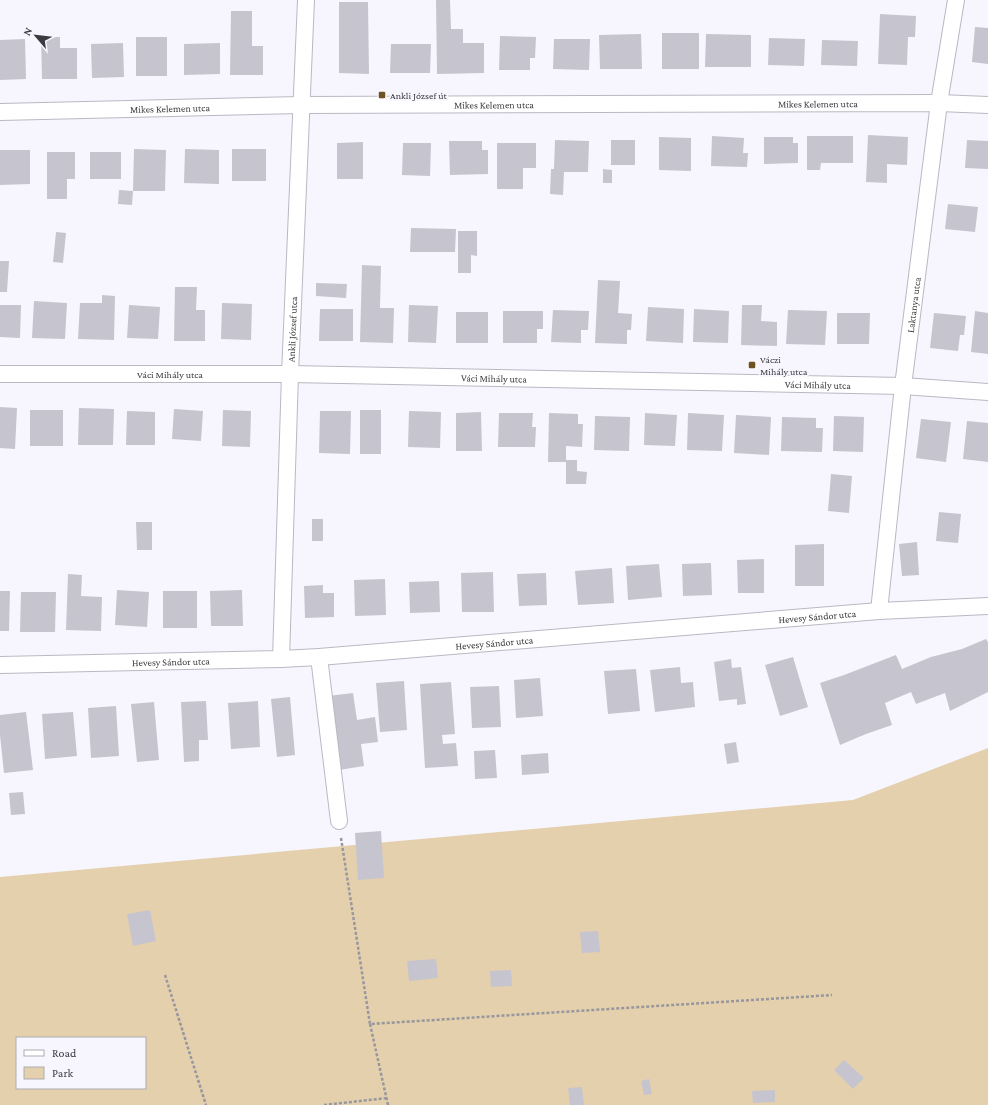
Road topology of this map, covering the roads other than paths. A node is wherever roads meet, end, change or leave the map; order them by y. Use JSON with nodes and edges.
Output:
{"nodes":[{"id":1,"x":306,"y":0,"type":"edge"},
{"id":2,"x":956,"y":0,"type":"edge"},
{"id":3,"x":939,"y":103,"type":"junction"},
{"id":4,"x":988,"y":104,"type":"edge"},
{"id":5,"x":302,"y":105,"type":"junction"},
{"id":6,"x":0,"y":112,"type":"edge"},
{"id":7,"x":0,"y":374,"type":"edge"},
{"id":8,"x":290,"y":374,"type":"junction"},
{"id":9,"x":903,"y":386,"type":"junction"},
{"id":10,"x":988,"y":392,"type":"edge"},
{"id":11,"x":988,"y":606,"type":"edge"},
{"id":12,"x":879,"y":612,"type":"junction"},
{"id":13,"x":319,"y":657,"type":"junction"},
{"id":14,"x":281,"y":659,"type":"junction"},
{"id":15,"x":0,"y":666,"type":"edge"},
{"id":16,"x":339,"y":820,"type":"road end"}],
"edges":[{"from":1,"to":5,"type":"street","name":"Ankli József utca"},
{"from":2,"to":3,"type":"street","name":"Laktanya utca"},
{"from":3,"to":4,"type":"street","name":"Mikes Kelemen utca"},
{"from":3,"to":5,"type":"street","name":"Mikes Kelemen utca"},
{"from":3,"to":9,"type":"street","name":"Laktanya utca"},
{"from":5,"to":6,"type":"street","name":"Mikes Kelemen utca"},
{"from":5,"to":8,"type":"street","name":"Ankli József utca"},
{"from":7,"to":8,"type":"street","name":"Váci Mihály utca"},
{"from":8,"to":9,"type":"street","name":"Váci Mihály utca"},
{"from":8,"to":14,"type":"street","name":"Ankli József utca"},
{"from":9,"to":10,"type":"street","name":"Váci Mihály utca"},
{"from":9,"to":12,"type":"street","name":"Laktanya utca"},
{"from":11,"to":12,"type":"street","name":"Hevesy Sándor utca"},
{"from":12,"to":13,"type":"street","name":"Hevesy Sándor utca"},
{"from":13,"to":14,"type":"street","name":"Hevesy Sándor utca"},
{"from":13,"to":16,"type":"street"},
{"from":14,"to":15,"type":"street","name":"Hevesy Sándor utca"}]}
